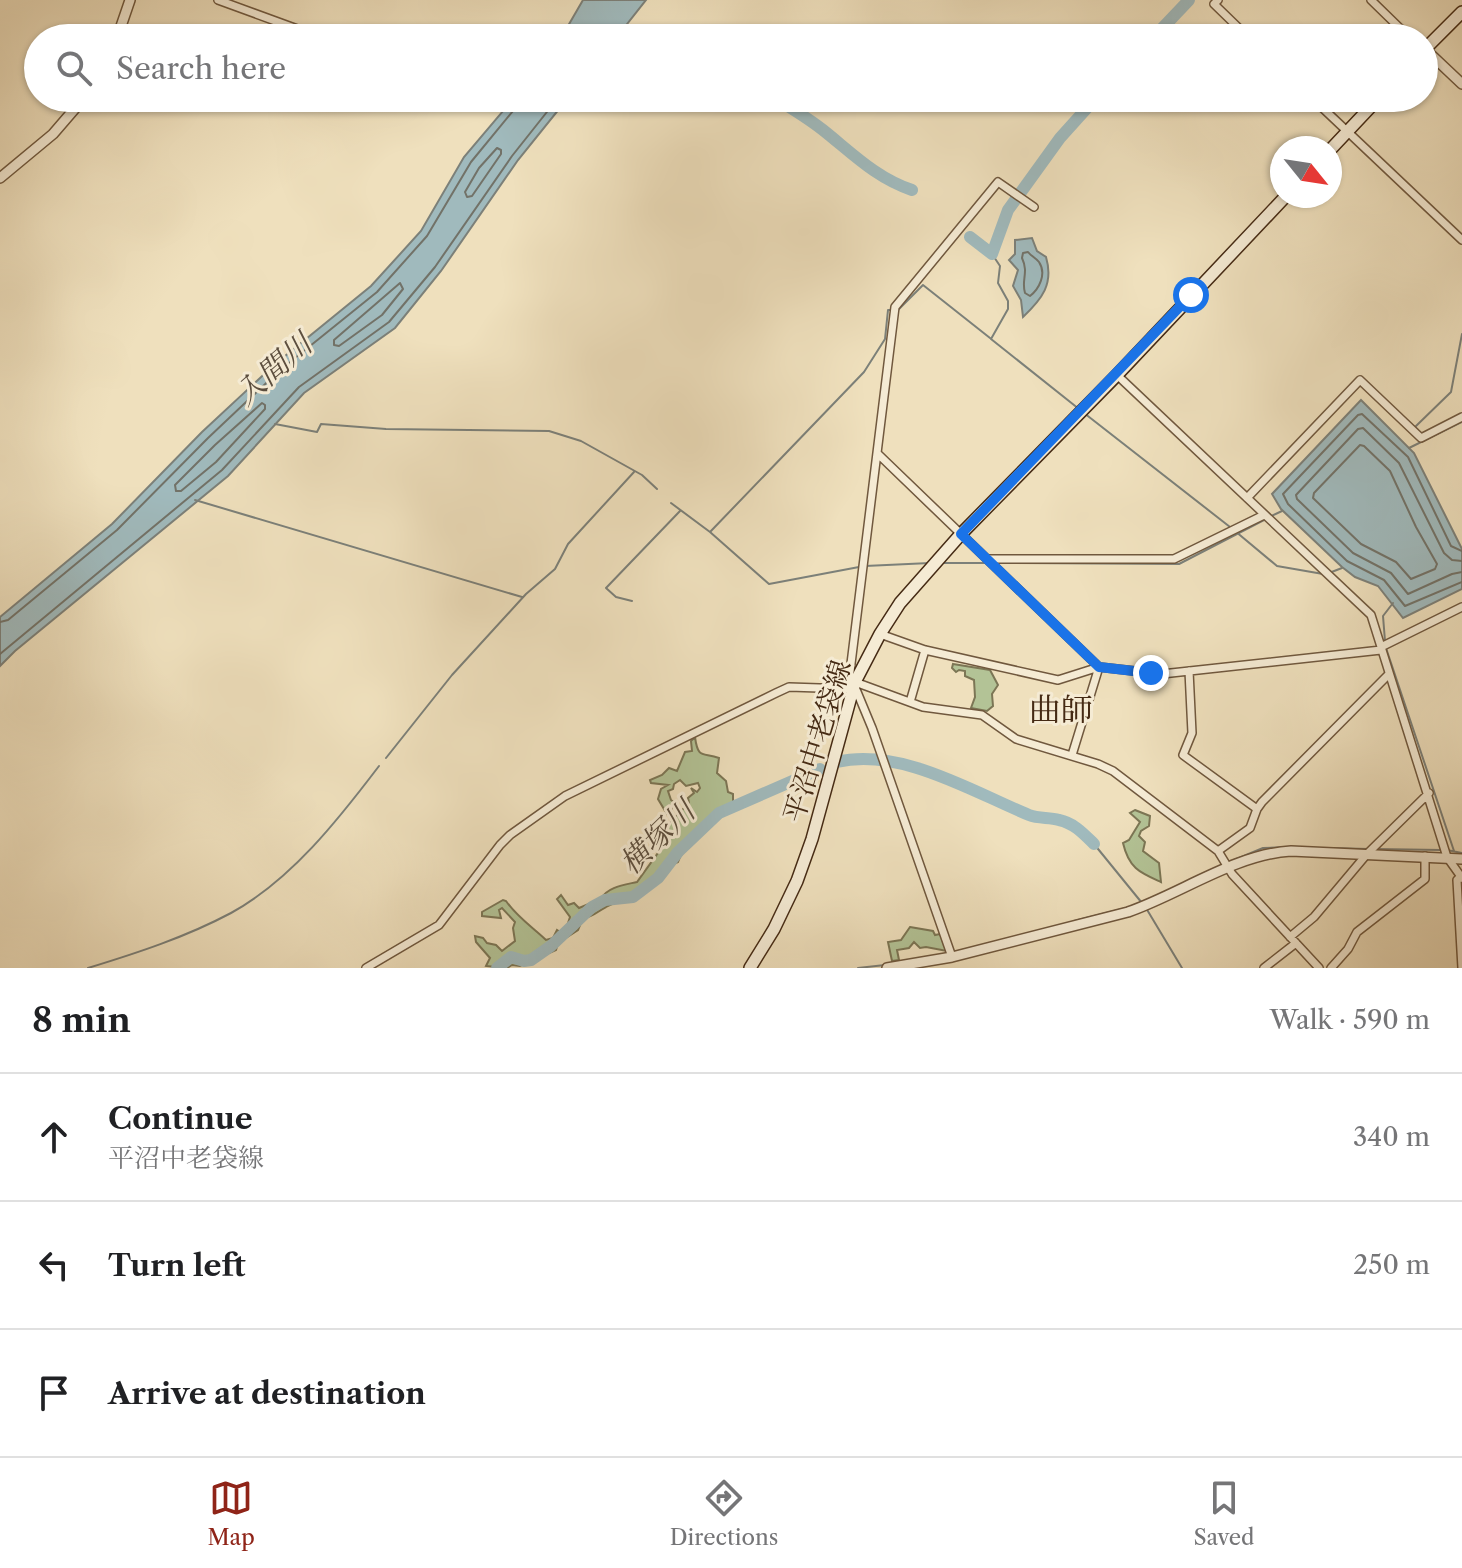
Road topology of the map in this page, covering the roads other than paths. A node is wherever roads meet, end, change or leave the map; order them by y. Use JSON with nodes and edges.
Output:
{"nodes":[{"id":1,"x":130,"y":0,"type":"edge"},
{"id":2,"x":218,"y":0,"type":"edge"},
{"id":3,"x":1218,"y":0,"type":"edge"},
{"id":4,"x":1371,"y":0,"type":"edge"},
{"id":5,"x":1462,"y":12,"type":"edge"},
{"id":6,"x":122,"y":24,"type":"edge"},
{"id":7,"x":284,"y":24,"type":"edge"},
{"id":8,"x":1235,"y":24,"type":"edge"},
{"id":9,"x":1396,"y":24,"type":"edge"},
{"id":10,"x":1438,"y":37,"type":"edge"},
{"id":11,"x":1438,"y":62,"type":"edge"},
{"id":12,"x":1462,"y":84,"type":"edge"},
{"id":13,"x":72,"y":112,"type":"edge"},
{"id":14,"x":1327,"y":112,"type":"edge"},
{"id":15,"x":1366,"y":112,"type":"edge"},
{"id":16,"x":1348,"y":132,"type":"junction"},
{"id":17,"x":1342,"y":138,"type":"edge"},
{"id":18,"x":0,"y":178,"type":"edge"},
{"id":19,"x":1034,"y":207,"type":"dead end"},
{"id":20,"x":1275,"y":208,"type":"edge"},
{"id":21,"x":1462,"y":240,"type":"edge"},
{"id":22,"x":1117,"y":375,"type":"junction"},
{"id":23,"x":1462,"y":417,"type":"edge"},
{"id":24,"x":878,"y":454,"type":"junction"},
{"id":25,"x":1247,"y":498,"type":"junction"},
{"id":26,"x":1264,"y":515,"type":"junction"},
{"id":27,"x":961,"y":534,"type":"junction"},
{"id":28,"x":987,"y":559,"type":"junction"},
{"id":29,"x":1462,"y":607,"type":"edge"},
{"id":30,"x":880,"y":634,"type":"junction"},
{"id":31,"x":1381,"y":648,"type":"junction"},
{"id":32,"x":925,"y":650,"type":"junction"},
{"id":33,"x":1099,"y":667,"type":"junction"},
{"id":34,"x":1189,"y":671,"type":"junction"},
{"id":35,"x":1389,"y":674,"type":"junction"},
{"id":36,"x":852,"y":686,"type":"junction"},
{"id":37,"x":910,"y":702,"type":"junction"},
{"id":38,"x":1072,"y":755,"type":"junction"},
{"id":39,"x":1429,"y":793,"type":"junction"},
{"id":40,"x":1257,"y":809,"type":"junction"},
{"id":41,"x":1218,"y":851,"type":"junction"},
{"id":42,"x":1367,"y":854,"type":"junction"},
{"id":43,"x":1425,"y":856,"type":"junction"},
{"id":44,"x":1447,"y":857,"type":"junction"},
{"id":45,"x":1462,"y":859,"type":"edge"},
{"id":46,"x":1228,"y":868,"type":"junction"},
{"id":47,"x":1461,"y":878,"type":"edge"},
{"id":48,"x":1293,"y":940,"type":"junction"},
{"id":49,"x":952,"y":963,"type":"edge"},
{"id":50,"x":366,"y":968,"type":"edge"},
{"id":51,"x":750,"y":968,"type":"edge"},
{"id":52,"x":887,"y":968,"type":"edge"},
{"id":53,"x":1264,"y":968,"type":"edge"},
{"id":54,"x":1319,"y":968,"type":"edge"},
{"id":55,"x":1331,"y":968,"type":"edge"},
{"id":56,"x":1462,"y":968,"type":"edge"}],
"edges":[{"from":1,"to":6,"type":"street"},
{"from":2,"to":7,"type":"street"},
{"from":3,"to":8,"type":"street"},
{"from":4,"to":9,"type":"street"},
{"from":5,"to":10,"type":"main road"},
{"from":11,"to":12,"type":"street"},
{"from":13,"to":18,"type":"street"},
{"from":14,"to":16,"type":"street"},
{"from":15,"to":16,"type":"main road"},
{"from":16,"to":17,"type":"main road"},
{"from":16,"to":21,"type":"street"},
{"from":19,"to":24,"type":"street"},
{"from":20,"to":22,"type":"main road","name":"平沼中老袋線"},
{"from":22,"to":25,"type":"street"},
{"from":22,"to":27,"type":"main road","name":"平沼中老袋線"},
{"from":23,"to":25,"type":"street"},
{"from":24,"to":27,"type":"street"},
{"from":24,"to":36,"type":"street"},
{"from":25,"to":26,"type":"street"},
{"from":26,"to":28,"type":"street"},
{"from":26,"to":31,"type":"street"},
{"from":27,"to":28,"type":"street"},
{"from":27,"to":30,"type":"main road","name":"平沼中老袋線"},
{"from":28,"to":33,"type":"street"},
{"from":29,"to":31,"type":"street"},
{"from":30,"to":32,"type":"street"},
{"from":30,"to":36,"type":"main road","name":"平沼中老袋線"},
{"from":31,"to":34,"type":"street"},
{"from":31,"to":35,"type":"street"},
{"from":32,"to":33,"type":"street"},
{"from":32,"to":37,"type":"street"},
{"from":33,"to":34,"type":"street"},
{"from":33,"to":38,"type":"street"},
{"from":34,"to":40,"type":"street"},
{"from":35,"to":39,"type":"street"},
{"from":35,"to":40,"type":"street"},
{"from":36,"to":37,"type":"street"},
{"from":36,"to":49,"type":"street"},
{"from":36,"to":50,"type":"street"},
{"from":36,"to":51,"type":"main road","name":"平沼中老袋線"},
{"from":37,"to":38,"type":"street"},
{"from":38,"to":41,"type":"street"},
{"from":39,"to":42,"type":"street"},
{"from":39,"to":44,"type":"street"},
{"from":40,"to":41,"type":"street"},
{"from":41,"to":46,"type":"street"},
{"from":42,"to":43,"type":"street"},
{"from":42,"to":46,"type":"street"},
{"from":42,"to":48,"type":"street"},
{"from":43,"to":44,"type":"street"},
{"from":43,"to":55,"type":"street"},
{"from":44,"to":45,"type":"street"},
{"from":44,"to":47,"type":"street"},
{"from":46,"to":48,"type":"street"},
{"from":46,"to":49,"type":"street"},
{"from":47,"to":56,"type":"street"},
{"from":48,"to":53,"type":"street"},
{"from":48,"to":54,"type":"street"},
{"from":49,"to":52,"type":"street"}]}
